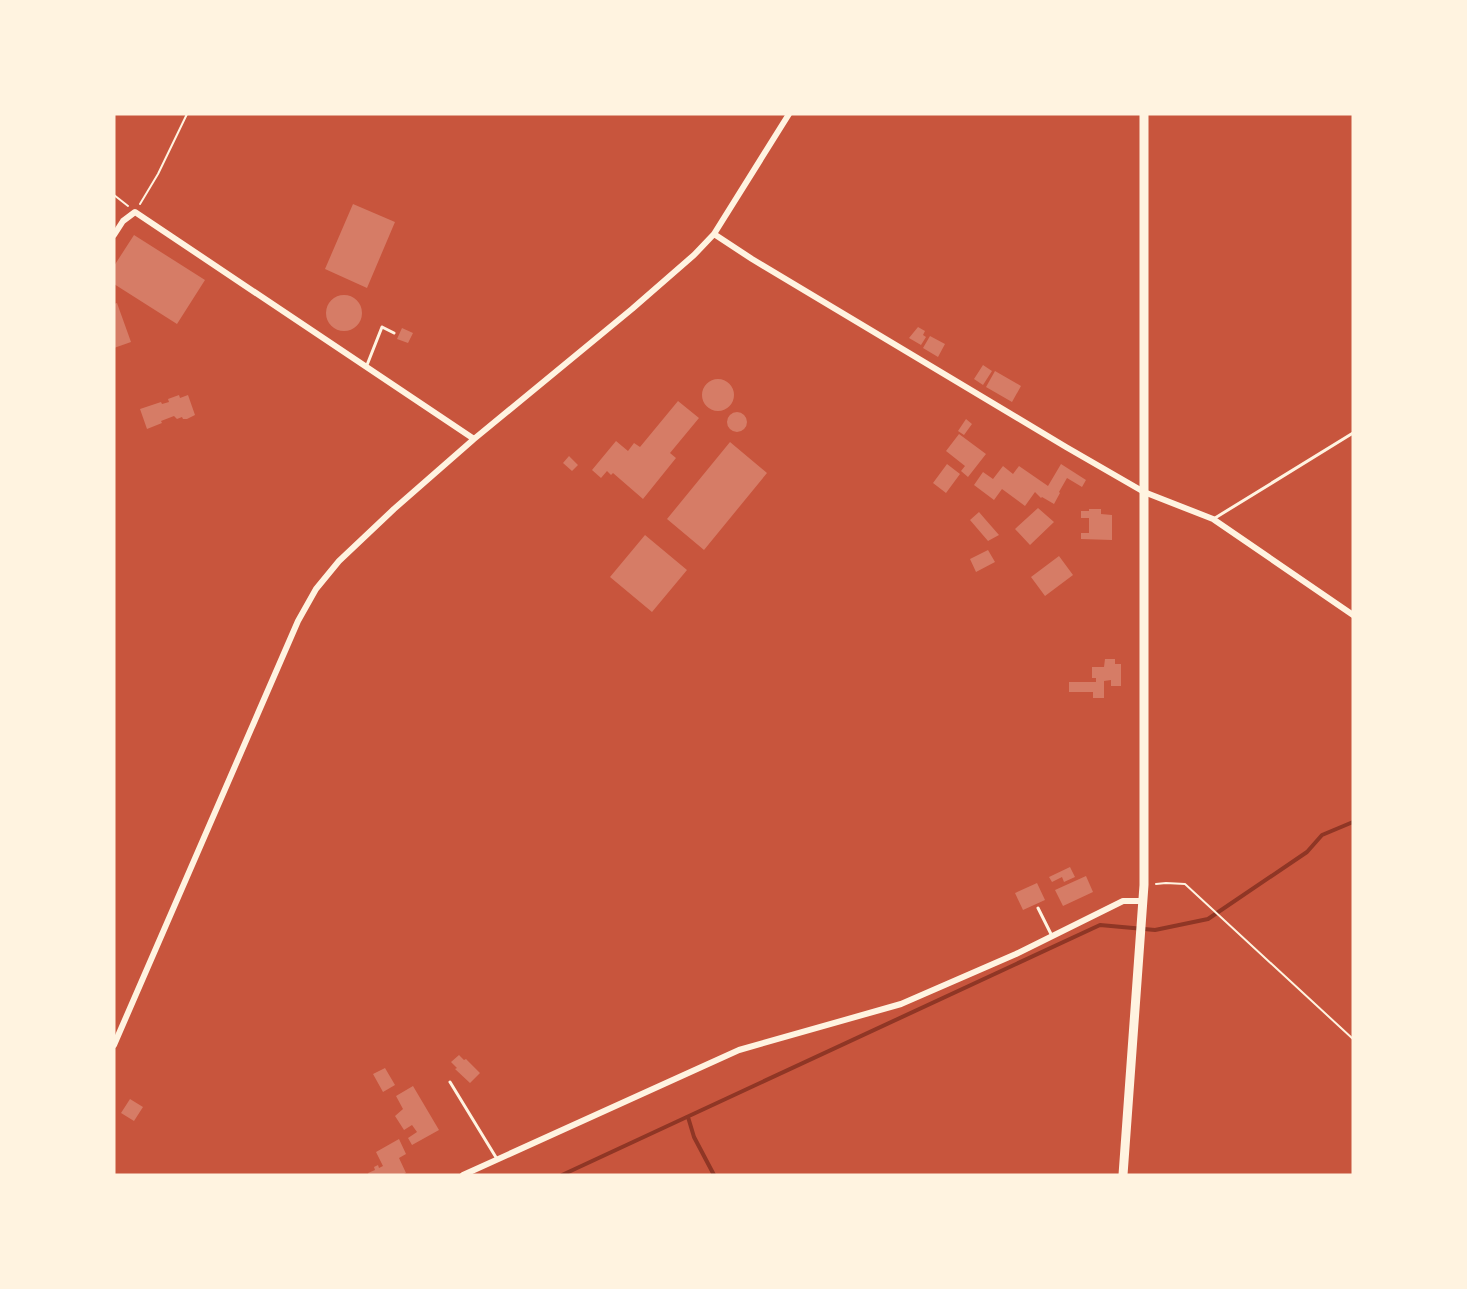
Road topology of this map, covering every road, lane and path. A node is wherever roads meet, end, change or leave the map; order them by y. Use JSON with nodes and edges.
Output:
{"nodes":[{"id":1,"x":187,"y":114,"type":"edge"},
{"id":2,"x":789,"y":114,"type":"edge"},
{"id":3,"x":1144,"y":114,"type":"edge"},
{"id":4,"x":114,"y":195,"type":"edge"},
{"id":5,"x":135,"y":212,"type":"junction"},
{"id":6,"x":714,"y":234,"type":"junction"},
{"id":7,"x":114,"y":235,"type":"edge"},
{"id":8,"x":394,"y":333,"type":"dead end"},
{"id":9,"x":366,"y":367,"type":"junction"},
{"id":10,"x":1353,"y":433,"type":"edge"},
{"id":11,"x":474,"y":439,"type":"junction"},
{"id":12,"x":1144,"y":492,"type":"junction"},
{"id":13,"x":1213,"y":519,"type":"junction"},
{"id":14,"x":1353,"y":615,"type":"edge"},
{"id":15,"x":1144,"y":885,"type":"junction"},
{"id":16,"x":1143,"y":901,"type":"junction"},
{"id":17,"x":1038,"y":908,"type":"dead end"},
{"id":18,"x":1052,"y":936,"type":"junction"},
{"id":19,"x":1353,"y":1039,"type":"edge"},
{"id":20,"x":114,"y":1045,"type":"edge"},
{"id":21,"x":450,"y":1082,"type":"dead end"},
{"id":22,"x":496,"y":1160,"type":"junction"},
{"id":23,"x":463,"y":1175,"type":"edge"},
{"id":24,"x":1123,"y":1175,"type":"edge"}],
"edges":[{"from":1,"to":5,"type":"path"},
{"from":2,"to":6,"type":"street"},
{"from":3,"to":12,"type":"main road"},
{"from":4,"to":5,"type":"path"},
{"from":5,"to":7,"type":"street"},
{"from":5,"to":9,"type":"street"},
{"from":6,"to":11,"type":"street"},
{"from":6,"to":12,"type":"street"},
{"from":8,"to":9,"type":"lane"},
{"from":9,"to":11,"type":"street"},
{"from":10,"to":13,"type":"lane"},
{"from":11,"to":20,"type":"street"},
{"from":12,"to":13,"type":"street"},
{"from":12,"to":15,"type":"main road"},
{"from":13,"to":14,"type":"street"},
{"from":15,"to":16,"type":"main road"},
{"from":15,"to":19,"type":"path"},
{"from":16,"to":18,"type":"street"},
{"from":16,"to":24,"type":"main road"},
{"from":17,"to":18,"type":"lane"},
{"from":18,"to":22,"type":"street"},
{"from":21,"to":22,"type":"lane"},
{"from":22,"to":23,"type":"street"}]}
